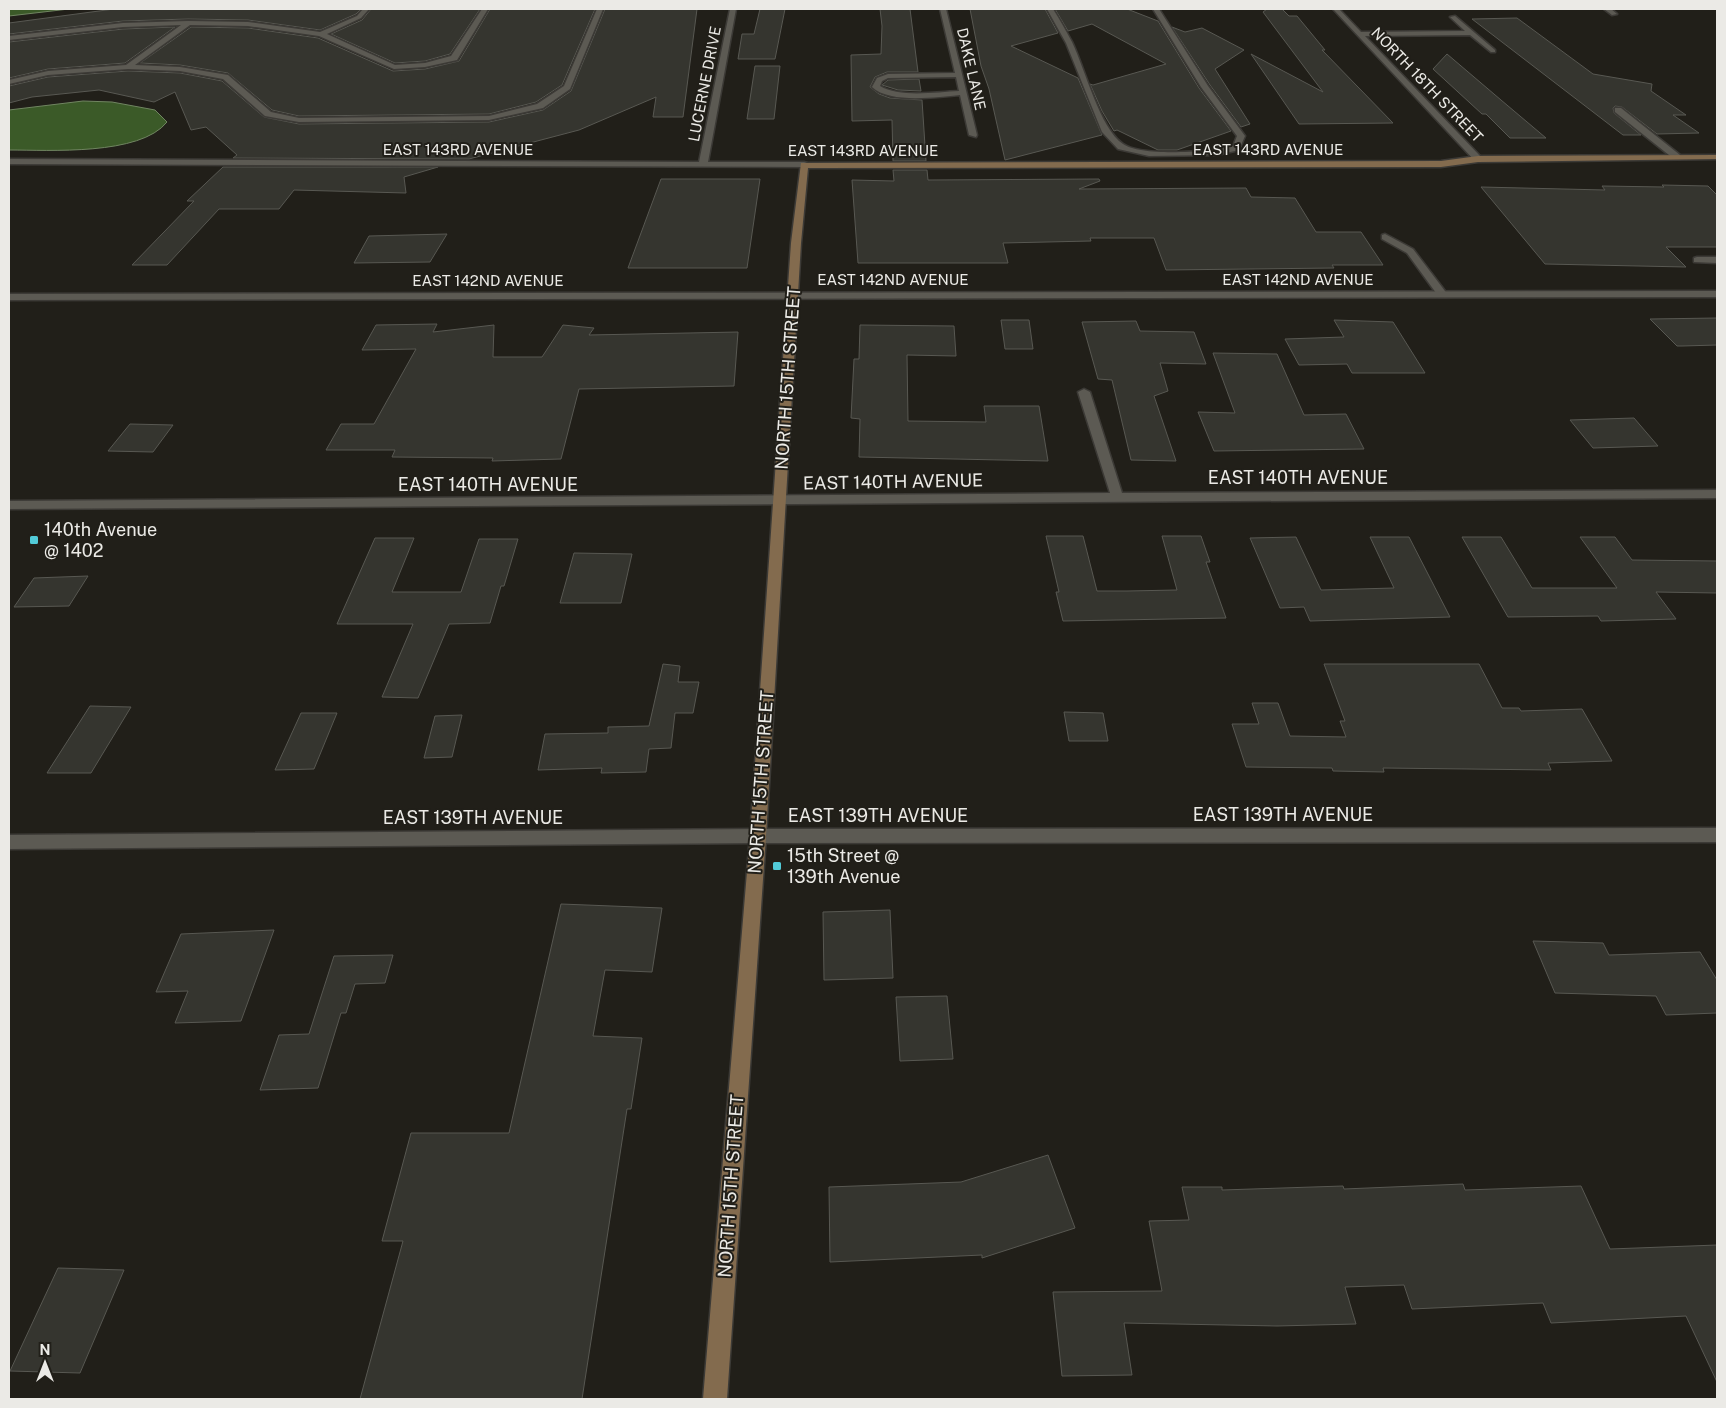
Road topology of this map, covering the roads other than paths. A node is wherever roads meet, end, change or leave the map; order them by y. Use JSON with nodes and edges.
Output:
{"nodes":[{"id":1,"x":366,"y":9,"type":"edge"},
{"id":2,"x":485,"y":9,"type":"edge"},
{"id":3,"x":600,"y":9,"type":"edge"},
{"id":4,"x":733,"y":9,"type":"edge"},
{"id":5,"x":943,"y":9,"type":"edge"},
{"id":6,"x":1050,"y":9,"type":"edge"},
{"id":7,"x":1156,"y":9,"type":"edge"},
{"id":8,"x":1336,"y":9,"type":"edge"},
{"id":9,"x":1607,"y":9,"type":"edge"},
{"id":10,"x":1614,"y":14,"type":"dead end"},
{"id":11,"x":1453,"y":17,"type":"dead end"},
{"id":12,"x":188,"y":22,"type":"junction"},
{"id":13,"x":1470,"y":32,"type":"junction"},
{"id":14,"x":321,"y":34,"type":"junction"},
{"id":15,"x":1359,"y":34,"type":"junction"},
{"id":16,"x":9,"y":38,"type":"edge"},
{"id":17,"x":1493,"y":51,"type":"dead end"},
{"id":18,"x":128,"y":67,"type":"junction"},
{"id":19,"x":959,"y":75,"type":"junction"},
{"id":20,"x":9,"y":82,"type":"edge"},
{"id":21,"x":963,"y":93,"type":"junction"},
{"id":22,"x":1618,"y":110,"type":"dead end"},
{"id":23,"x":973,"y":135,"type":"dead end"},
{"id":24,"x":1677,"y":157,"type":"junction"},
{"id":25,"x":1717,"y":157,"type":"edge"},
{"id":26,"x":1478,"y":159,"type":"junction"},
{"id":27,"x":9,"y":162,"type":"edge"},
{"id":28,"x":703,"y":164,"type":"junction"},
{"id":29,"x":804,"y":165,"type":"junction"},
{"id":30,"x":1385,"y":237,"type":"dead end"},
{"id":31,"x":1697,"y":260,"type":"dead end"},
{"id":32,"x":1717,"y":260,"type":"edge"},
{"id":33,"x":1717,"y":294,"type":"edge"},
{"id":34,"x":1443,"y":295,"type":"junction"},
{"id":35,"x":9,"y":296,"type":"edge"},
{"id":36,"x":794,"y":296,"type":"junction"},
{"id":37,"x":1084,"y":392,"type":"dead end"},
{"id":38,"x":1717,"y":494,"type":"edge"},
{"id":39,"x":1117,"y":496,"type":"junction"},
{"id":40,"x":780,"y":501,"type":"junction"},
{"id":41,"x":9,"y":505,"type":"edge"},
{"id":42,"x":1717,"y":834,"type":"edge"},
{"id":43,"x":758,"y":836,"type":"junction"},
{"id":44,"x":9,"y":842,"type":"edge"},
{"id":45,"x":715,"y":1399,"type":"edge"}],
"edges":[{"from":1,"to":14,"type":"street"},
{"from":2,"to":14,"type":"street"},
{"from":3,"to":18,"type":"street"},
{"from":4,"to":28,"type":"street","name":"LUCERNE DRIVE"},
{"from":5,"to":19,"type":"street","name":"DAKE LANE"},
{"from":6,"to":7,"type":"street"},
{"from":8,"to":15,"type":"street","name":"NORTH 18TH STREET"},
{"from":9,"to":10,"type":"street"},
{"from":11,"to":13,"type":"street"},
{"from":12,"to":14,"type":"street"},
{"from":12,"to":16,"type":"street"},
{"from":12,"to":18,"type":"street"},
{"from":13,"to":15,"type":"street"},
{"from":13,"to":17,"type":"street"},
{"from":15,"to":26,"type":"street","name":"NORTH 18TH STREET"},
{"from":18,"to":20,"type":"street"},
{"from":19,"to":21,"type":"street","name":"DAKE LANE"},
{"from":19,"to":21,"type":"street"},
{"from":21,"to":23,"type":"street","name":"DAKE LANE"},
{"from":22,"to":24,"type":"street"},
{"from":24,"to":25,"type":"street","name":"EAST 143RD AVENUE"},
{"from":24,"to":26,"type":"street","name":"EAST 143RD AVENUE"},
{"from":26,"to":29,"type":"street","name":"EAST 143RD AVENUE"},
{"from":27,"to":28,"type":"street","name":"EAST 143RD AVENUE"},
{"from":28,"to":29,"type":"street","name":"EAST 143RD AVENUE"},
{"from":29,"to":36,"type":"street","name":"NORTH 15TH STREET"},
{"from":30,"to":34,"type":"street"},
{"from":31,"to":32,"type":"street"},
{"from":33,"to":34,"type":"street","name":"EAST 142ND AVENUE"},
{"from":34,"to":36,"type":"street","name":"EAST 142ND AVENUE"},
{"from":35,"to":36,"type":"street","name":"EAST 142ND AVENUE"},
{"from":36,"to":40,"type":"street","name":"NORTH 15TH STREET"},
{"from":37,"to":39,"type":"street"},
{"from":38,"to":39,"type":"street","name":"EAST 140TH AVENUE"},
{"from":39,"to":40,"type":"street","name":"EAST 140TH AVENUE"},
{"from":40,"to":41,"type":"street","name":"EAST 140TH AVENUE"},
{"from":40,"to":43,"type":"street","name":"NORTH 15TH STREET"},
{"from":42,"to":43,"type":"street","name":"EAST 139TH AVENUE"},
{"from":43,"to":44,"type":"street","name":"EAST 139TH AVENUE"},
{"from":43,"to":45,"type":"street","name":"NORTH 15TH STREET"}]}
